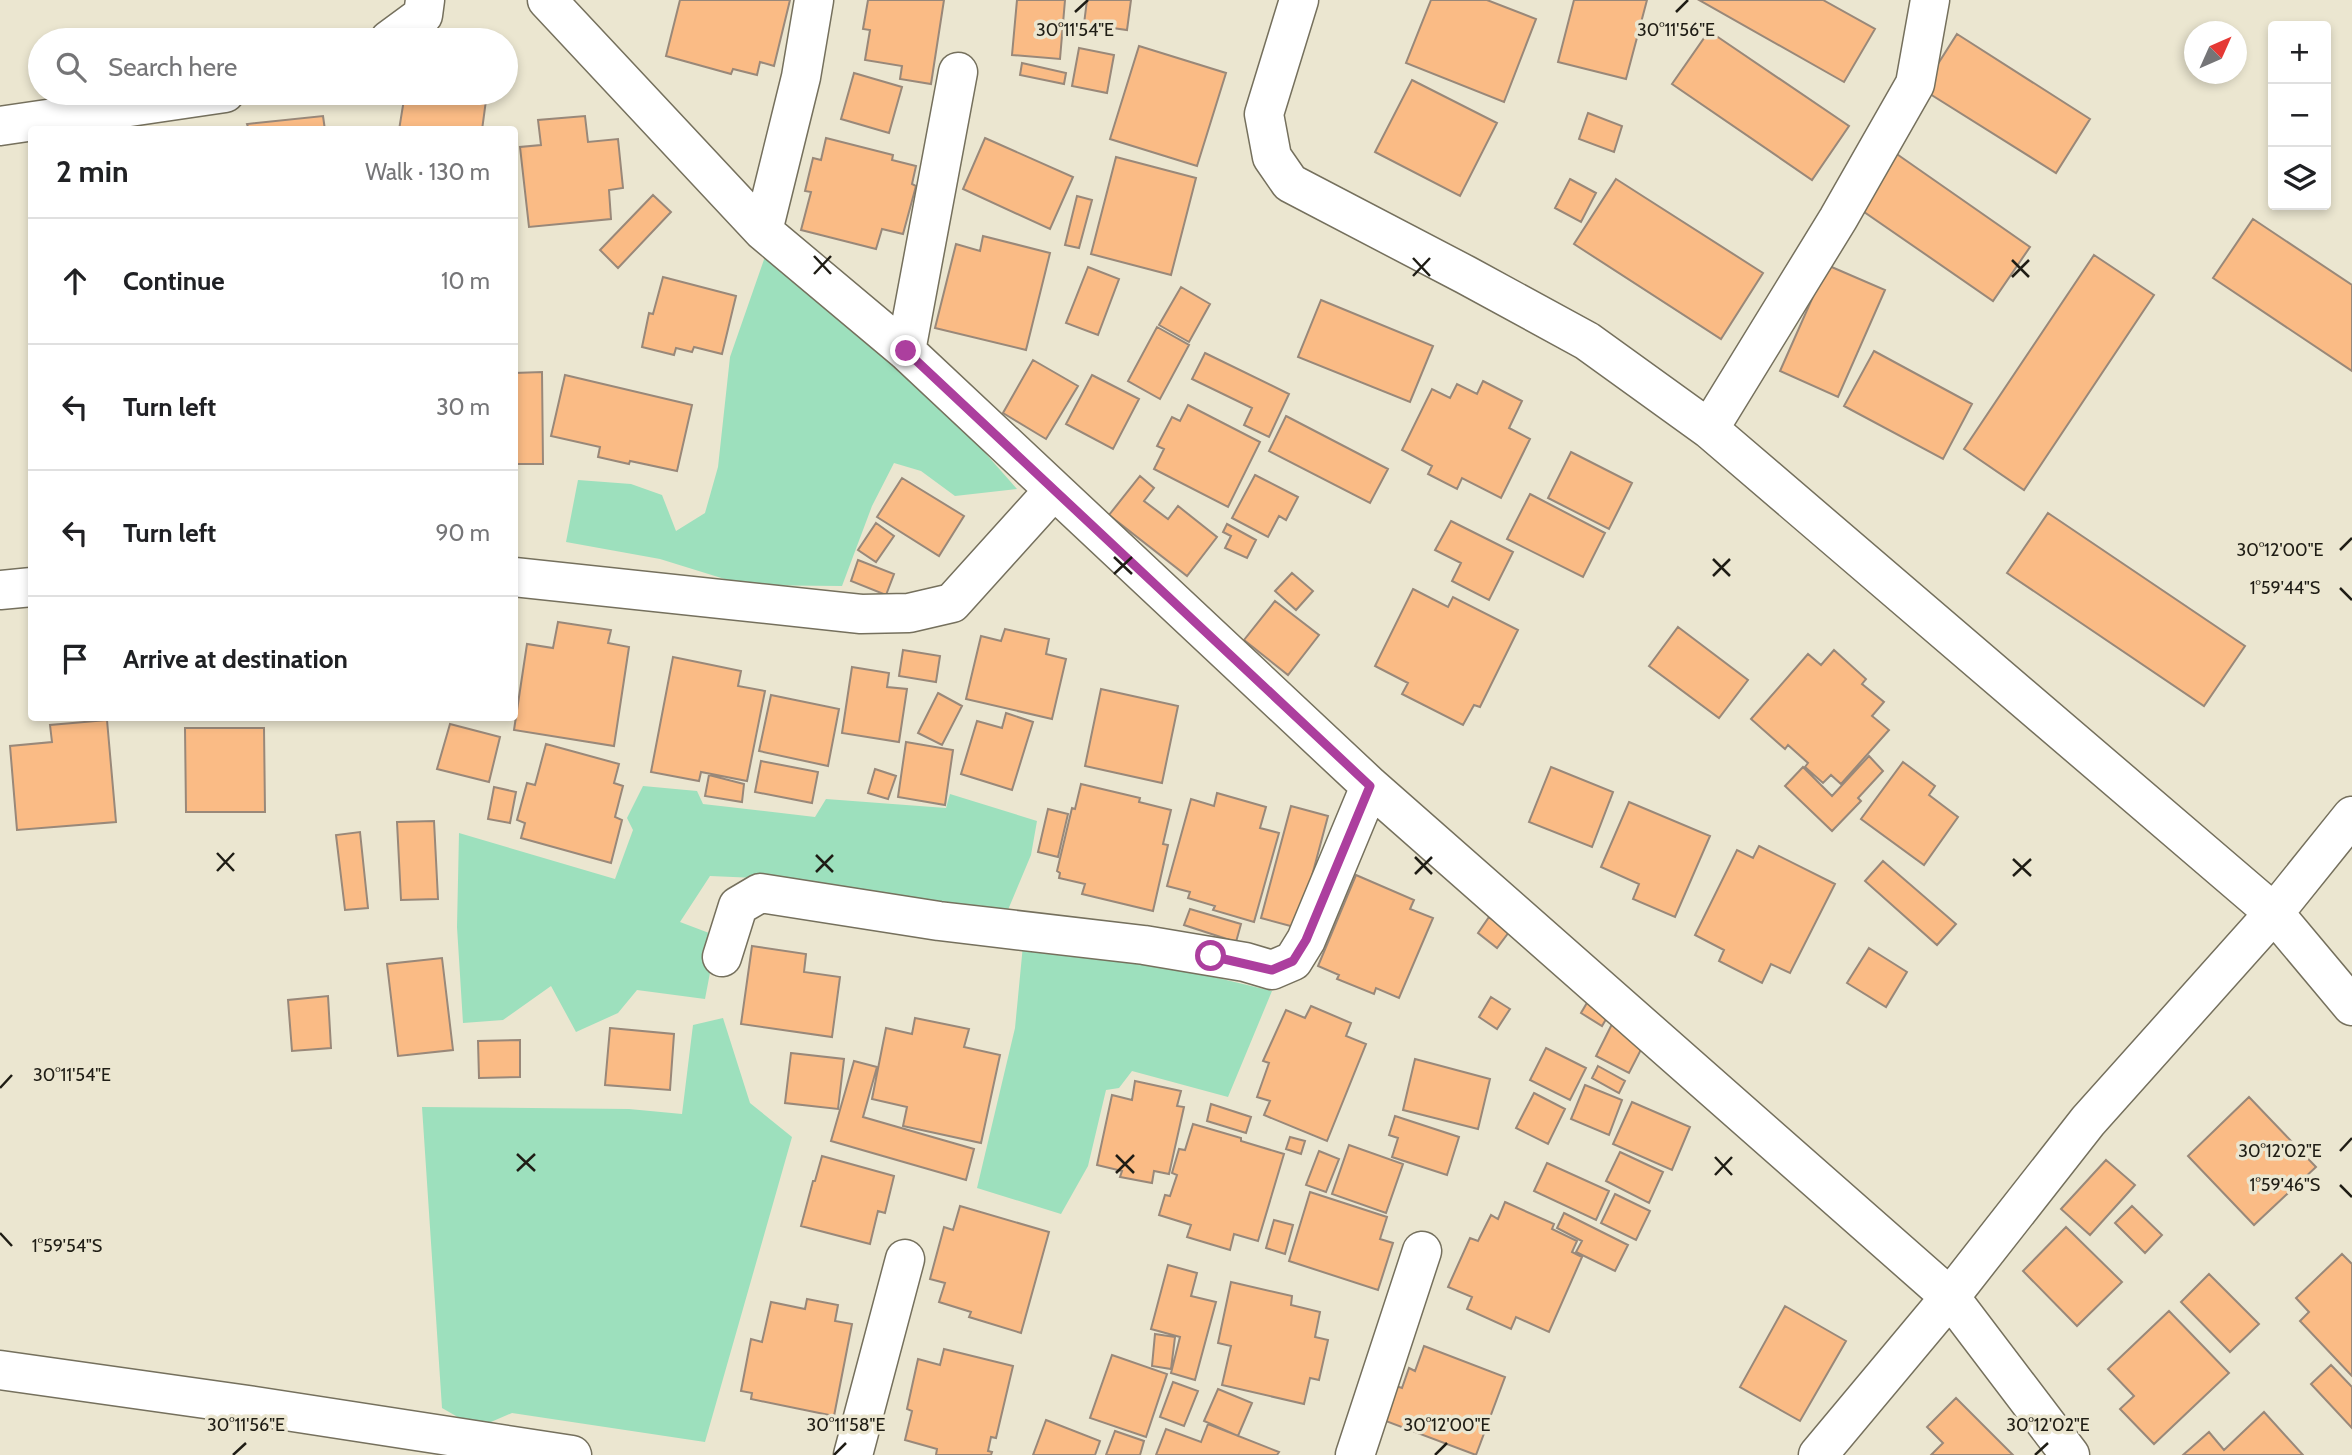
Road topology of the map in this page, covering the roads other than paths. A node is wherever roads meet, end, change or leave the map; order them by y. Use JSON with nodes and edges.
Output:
{"nodes":[{"id":1,"x":425,"y":0,"type":"edge"},
{"id":2,"x":547,"y":0,"type":"edge"},
{"id":3,"x":814,"y":0,"type":"edge"},
{"id":4,"x":1299,"y":0,"type":"edge"},
{"id":5,"x":1930,"y":0,"type":"edge"},
{"id":6,"x":405,"y":28,"type":"edge"},
{"id":7,"x":958,"y":72,"type":"dead end"},
{"id":8,"x":141,"y":105,"type":"edge"},
{"id":9,"x":0,"y":125,"type":"edge"},
{"id":10,"x":763,"y":231,"type":"junction"},
{"id":11,"x":906,"y":351,"type":"junction"},
{"id":12,"x":1709,"y":429,"type":"junction"},
{"id":13,"x":1054,"y":490,"type":"junction"},
{"id":14,"x":518,"y":577,"type":"edge"},
{"id":15,"x":28,"y":587,"type":"edge"},
{"id":16,"x":0,"y":590,"type":"edge"},
{"id":17,"x":1370,"y":786,"type":"junction"},
{"id":18,"x":2352,"y":816,"type":"edge"},
{"id":19,"x":2274,"y":913,"type":"junction"},
{"id":20,"x":722,"y":957,"type":"dead end"},
{"id":21,"x":2352,"y":1006,"type":"edge"},
{"id":22,"x":1422,"y":1251,"type":"dead end"},
{"id":23,"x":905,"y":1259,"type":"dead end"},
{"id":24,"x":1950,"y":1297,"type":"junction"},
{"id":25,"x":0,"y":1370,"type":"edge"},
{"id":26,"x":572,"y":1455,"type":"edge"},
{"id":27,"x":853,"y":1455,"type":"edge"},
{"id":28,"x":1355,"y":1455,"type":"edge"},
{"id":29,"x":1818,"y":1455,"type":"edge"},
{"id":30,"x":2070,"y":1455,"type":"edge"}],
"edges":[{"from":1,"to":6,"type":"street"},
{"from":2,"to":10,"type":"street"},
{"from":3,"to":10,"type":"street"},
{"from":4,"to":12,"type":"street"},
{"from":5,"to":12,"type":"street"},
{"from":7,"to":11,"type":"street"},
{"from":8,"to":9,"type":"street"},
{"from":10,"to":11,"type":"street"},
{"from":11,"to":13,"type":"street"},
{"from":12,"to":19,"type":"street"},
{"from":13,"to":14,"type":"street"},
{"from":13,"to":17,"type":"street"},
{"from":15,"to":16,"type":"street"},
{"from":17,"to":20,"type":"street"},
{"from":17,"to":24,"type":"street"},
{"from":18,"to":19,"type":"street"},
{"from":19,"to":21,"type":"street"},
{"from":19,"to":24,"type":"street"},
{"from":22,"to":28,"type":"street"},
{"from":23,"to":27,"type":"street"},
{"from":24,"to":29,"type":"street"},
{"from":24,"to":30,"type":"street"},
{"from":25,"to":26,"type":"street"}]}
